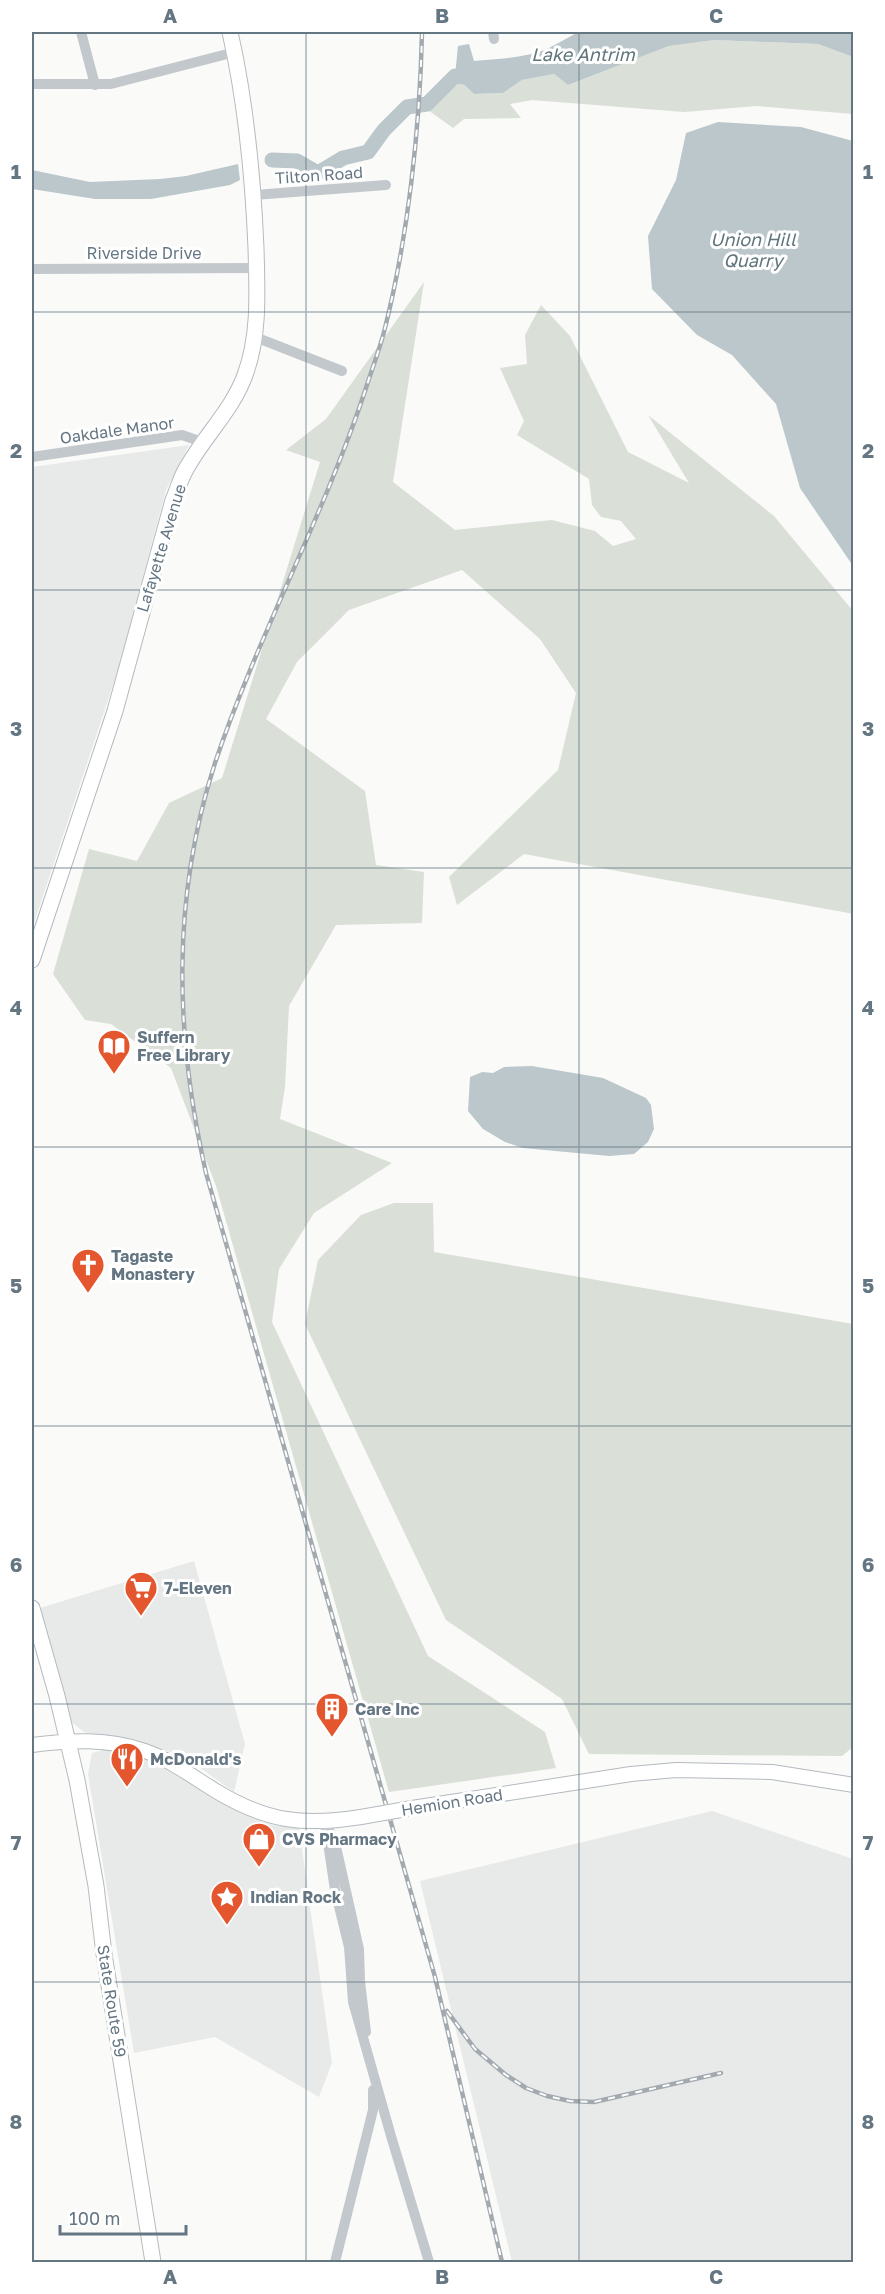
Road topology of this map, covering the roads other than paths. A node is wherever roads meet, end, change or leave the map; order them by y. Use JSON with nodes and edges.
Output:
{"nodes":[{"id":1,"x":81,"y":32,"type":"edge"},
{"id":2,"x":230,"y":32,"type":"edge"},
{"id":3,"x":235,"y":52,"type":"junction"},
{"id":4,"x":32,"y":84,"type":"edge"},
{"id":5,"x":95,"y":85,"type":"junction"},
{"id":6,"x":386,"y":185,"type":"dead end"},
{"id":7,"x":254,"y":195,"type":"junction"},
{"id":8,"x":256,"y":268,"type":"junction"},
{"id":9,"x":32,"y":269,"type":"edge"},
{"id":10,"x":255,"y":337,"type":"junction"},
{"id":11,"x":342,"y":371,"type":"dead end"},
{"id":12,"x":205,"y":442,"type":"junction"},
{"id":13,"x":32,"y":457,"type":"edge"},
{"id":14,"x":32,"y":960,"type":"edge"},
{"id":15,"x":32,"y":1608,"type":"edge"},
{"id":16,"x":67,"y":1741,"type":"junction"},
{"id":17,"x":32,"y":1745,"type":"edge"},
{"id":18,"x":854,"y":1785,"type":"edge"},
{"id":19,"x":326,"y":1822,"type":"junction"},
{"id":20,"x":374,"y":2077,"type":"junction"},
{"id":21,"x":391,"y":2136,"type":"junction"},
{"id":22,"x":365,"y":2142,"type":"junction"},
{"id":23,"x":153,"y":2262,"type":"edge"},
{"id":24,"x":335,"y":2262,"type":"edge"},
{"id":25,"x":429,"y":2262,"type":"edge"}],
"edges":[{"from":1,"to":5,"type":"street"},
{"from":2,"to":3,"type":"main road","name":"Lafayette Avenue"},
{"from":3,"to":5,"type":"street"},
{"from":3,"to":7,"type":"main road","name":"Lafayette Avenue"},
{"from":4,"to":5,"type":"street"},
{"from":6,"to":7,"type":"street","name":"Tilton Road"},
{"from":7,"to":8,"type":"main road","name":"Lafayette Avenue"},
{"from":8,"to":9,"type":"street","name":"Riverside Drive"},
{"from":8,"to":10,"type":"main road","name":"Lafayette Avenue"},
{"from":10,"to":11,"type":"street"},
{"from":10,"to":12,"type":"main road","name":"Lafayette Avenue"},
{"from":12,"to":13,"type":"street","name":"Oakdale Manor"},
{"from":12,"to":14,"type":"main road","name":"Lafayette Avenue"},
{"from":15,"to":16,"type":"main road"},
{"from":16,"to":17,"type":"street","name":"Hemion Road"},
{"from":16,"to":19,"type":"street","name":"Hemion Road"},
{"from":16,"to":23,"type":"main road","name":"State Route 59"},
{"from":18,"to":19,"type":"street","name":"Hemion Road","bridge":true},
{"from":19,"to":20,"type":"street"},
{"from":20,"to":21,"type":"street"},
{"from":20,"to":22,"type":"street"},
{"from":21,"to":22,"type":"street"},
{"from":21,"to":25,"type":"street"},
{"from":22,"to":24,"type":"street"}]}
